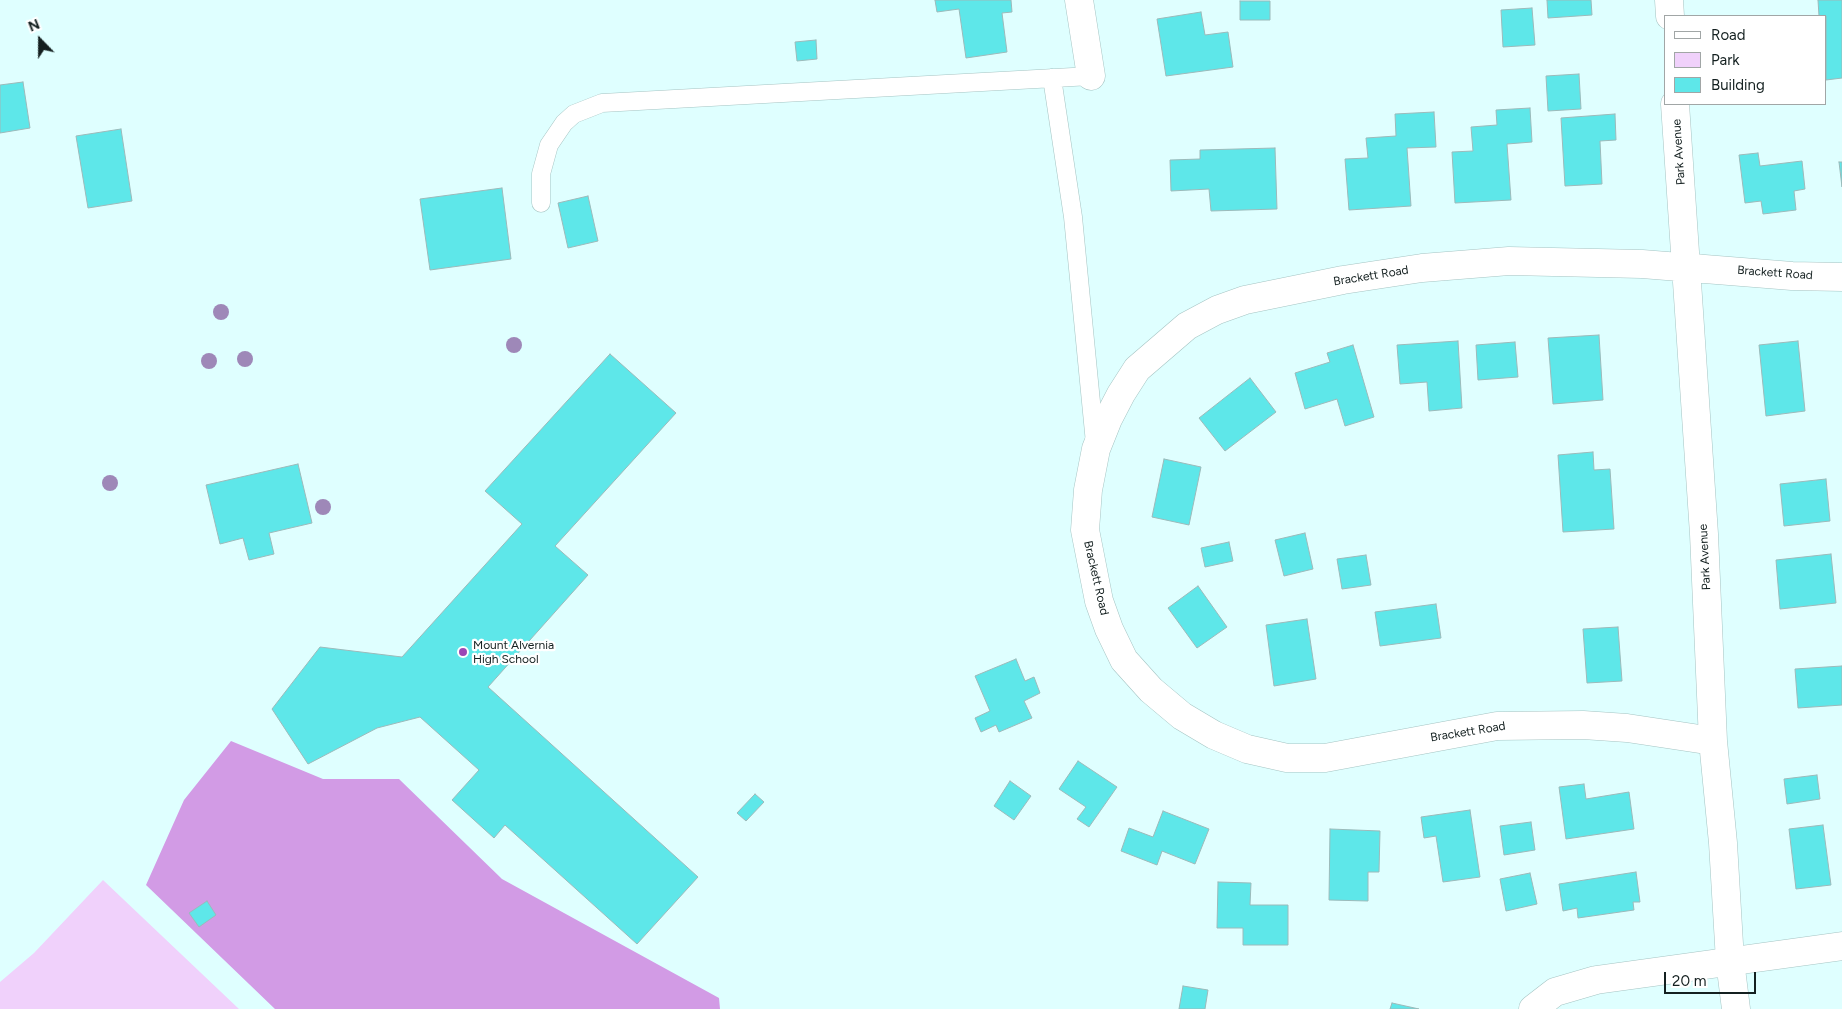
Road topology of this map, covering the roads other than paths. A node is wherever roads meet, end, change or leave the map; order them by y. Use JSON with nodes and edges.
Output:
{"nodes":[{"id":1,"x":1079,"y":0,"type":"edge"},
{"id":2,"x":1668,"y":0,"type":"edge"},
{"id":3,"x":1670,"y":15,"type":"edge"},
{"id":4,"x":1091,"y":76,"type":"joint"},
{"id":5,"x":1052,"y":78,"type":"junction"},
{"id":6,"x":1676,"y":105,"type":"edge"},
{"id":7,"x":541,"y":203,"type":"dead end"},
{"id":8,"x":1686,"y":268,"type":"junction"},
{"id":9,"x":1842,"y":277,"type":"edge"},
{"id":10,"x":1096,"y":448,"type":"junction"},
{"id":11,"x":1713,"y":741,"type":"junction"},
{"id":12,"x":1842,"y":946,"type":"edge"},
{"id":13,"x":1730,"y":961,"type":"junction"},
{"id":14,"x":1533,"y":1009,"type":"edge"},
{"id":15,"x":1736,"y":1009,"type":"edge"}],
"edges":[{"from":1,"to":4,"type":"street"},
{"from":2,"to":3,"type":"street"},
{"from":4,"to":5,"type":"lane"},
{"from":5,"to":7,"type":"lane"},
{"from":5,"to":10,"type":"lane"},
{"from":6,"to":8,"type":"street","name":"Park Avenue"},
{"from":8,"to":9,"type":"street","name":"Brackett Road"},
{"from":8,"to":10,"type":"street","name":"Brackett Road"},
{"from":8,"to":11,"type":"street","name":"Park Avenue"},
{"from":10,"to":11,"type":"street","name":"Brackett Road"},
{"from":11,"to":13,"type":"street","name":"Park Avenue"},
{"from":12,"to":13,"type":"street"},
{"from":13,"to":14,"type":"street"},
{"from":13,"to":15,"type":"street","name":"Park Avenue"}]}
